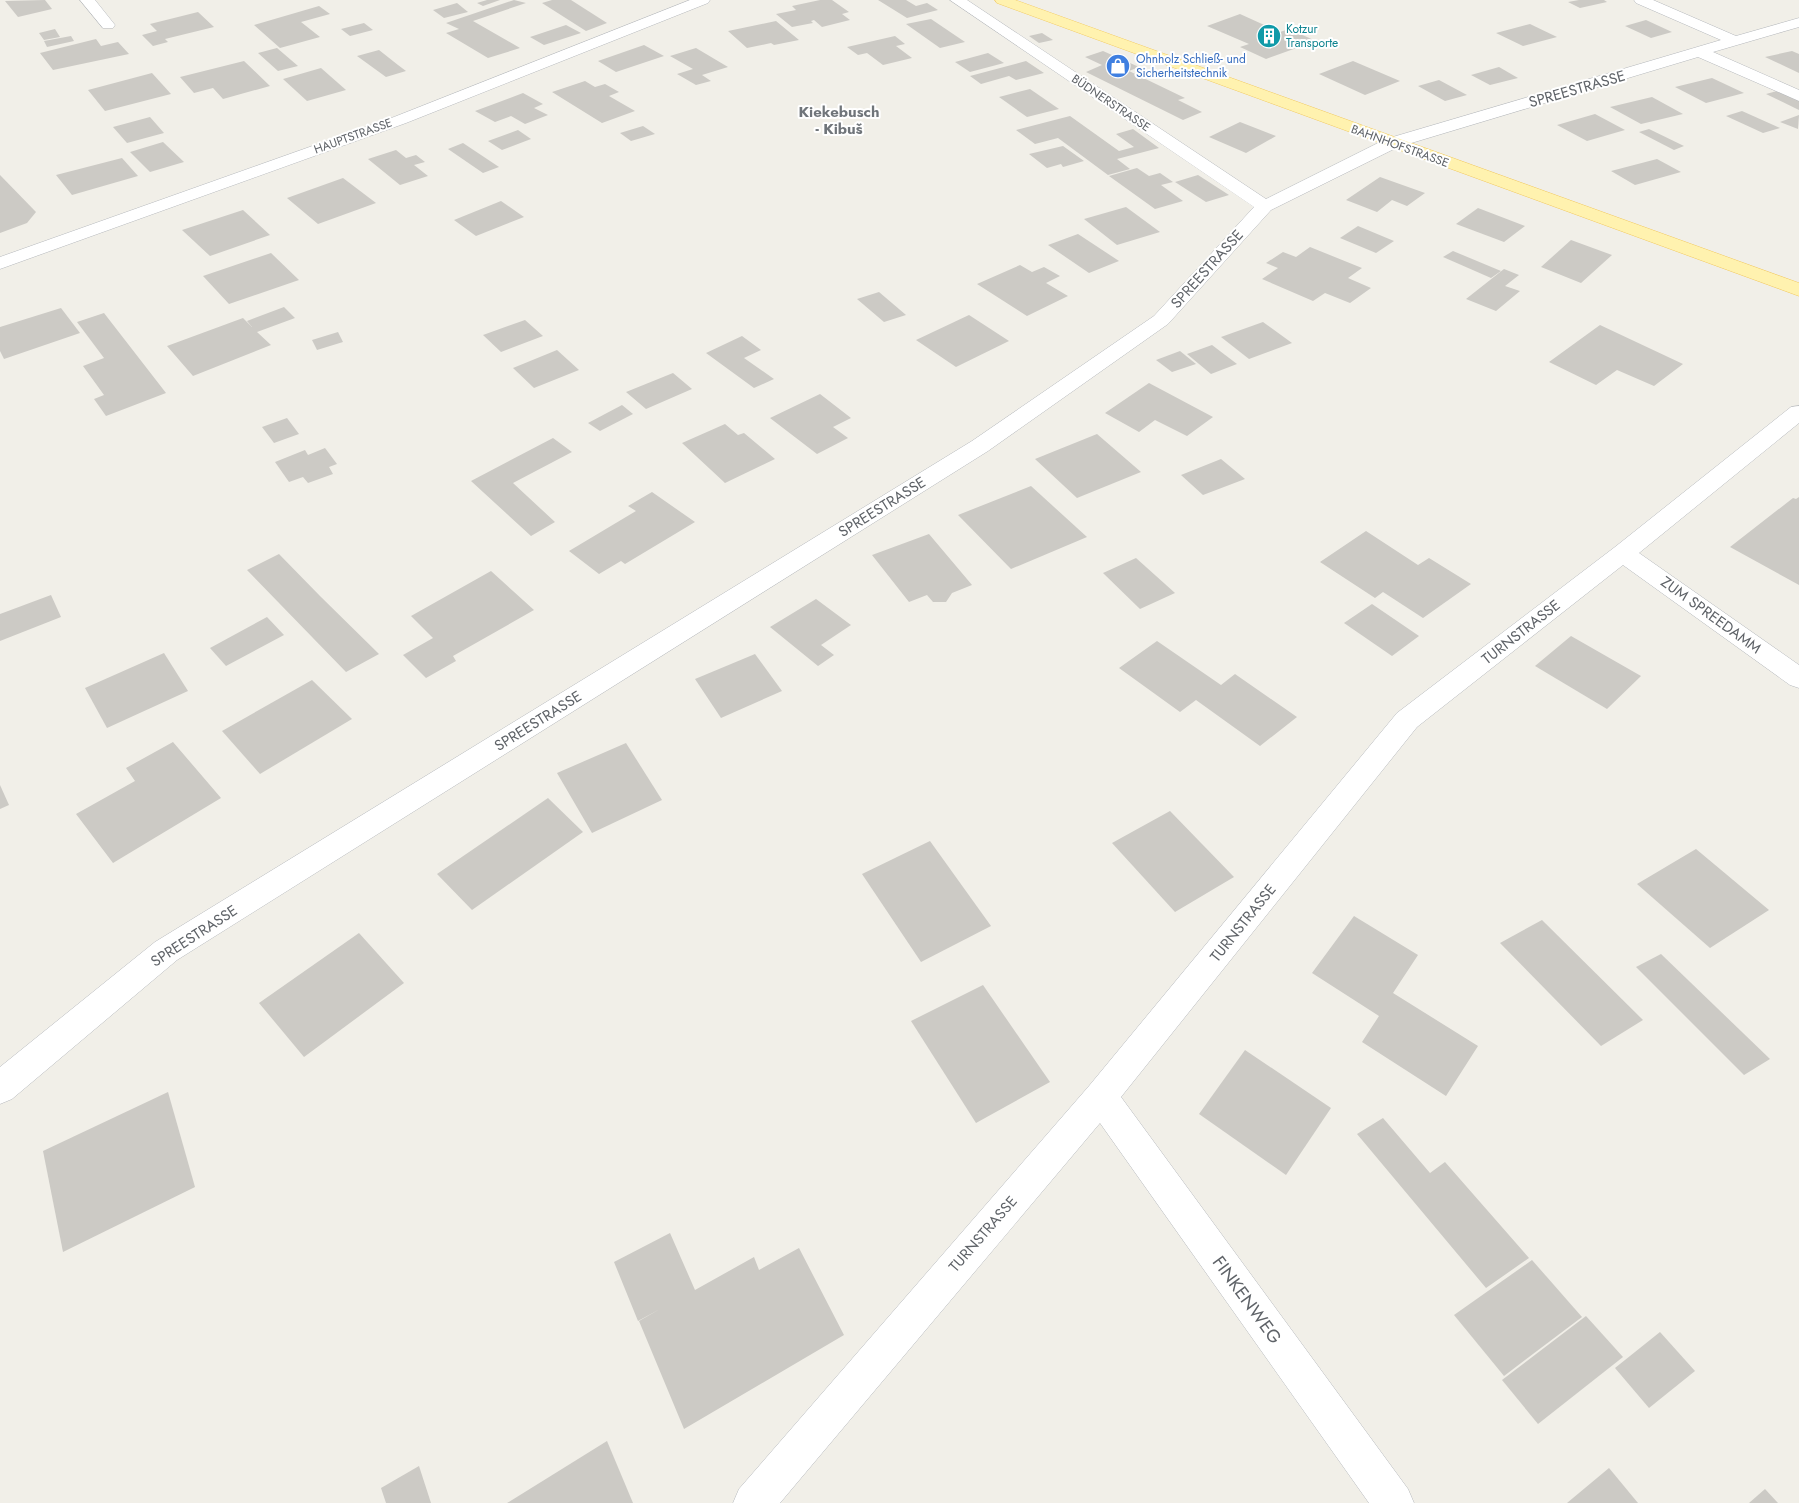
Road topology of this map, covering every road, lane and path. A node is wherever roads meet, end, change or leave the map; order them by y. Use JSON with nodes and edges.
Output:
{"nodes":[{"id":1,"x":88,"y":0,"type":"edge"},
{"id":2,"x":703,"y":0,"type":"edge"},
{"id":3,"x":957,"y":0,"type":"edge"},
{"id":4,"x":1002,"y":0,"type":"edge"},
{"id":5,"x":1641,"y":0,"type":"edge"},
{"id":6,"x":1799,"y":22,"type":"edge"},
{"id":7,"x":108,"y":25,"type":"dead end"},
{"id":8,"x":1735,"y":41,"type":"junction"},
{"id":9,"x":1700,"y":52,"type":"junction"},
{"id":10,"x":1799,"y":96,"type":"edge"},
{"id":11,"x":1392,"y":144,"type":"junction"},
{"id":12,"x":1265,"y":206,"type":"junction"},
{"id":13,"x":0,"y":263,"type":"edge"},
{"id":14,"x":1799,"y":290,"type":"edge"},
{"id":15,"x":1799,"y":412,"type":"edge"},
{"id":16,"x":1623,"y":553,"type":"junction"},
{"id":17,"x":1799,"y":678,"type":"edge"},
{"id":18,"x":0,"y":1088,"type":"edge"},
{"id":19,"x":1101,"y":1097,"type":"junction"},
{"id":20,"x":753,"y":1503,"type":"edge"},
{"id":21,"x":1394,"y":1503,"type":"edge"}],
"edges":[{"from":1,"to":7,"type":"street"},
{"from":2,"to":13,"type":"street","name":"HAUPTSTRASSE"},
{"from":3,"to":12,"type":"street","name":"BÜDNERSTRASSE"},
{"from":4,"to":11,"type":"main road","name":"BAHNHOFSTRASSE"},
{"from":5,"to":8,"type":"street"},
{"from":6,"to":8,"type":"street","name":"SPREESTRASSE"},
{"from":8,"to":9,"type":"street","name":"SPREESTRASSE"},
{"from":9,"to":10,"type":"street"},
{"from":9,"to":11,"type":"street","name":"SPREESTRASSE"},
{"from":11,"to":12,"type":"street","name":"SPREESTRASSE"},
{"from":11,"to":14,"type":"main road","name":"BAHNHOFSTRASSE"},
{"from":12,"to":18,"type":"street","name":"SPREESTRASSE"},
{"from":15,"to":16,"type":"street","name":"TURNSTRASSE"},
{"from":16,"to":17,"type":"street","name":"ZUM SPREEDAMM"},
{"from":16,"to":19,"type":"street","name":"TURNSTRASSE"},
{"from":19,"to":20,"type":"street","name":"TURNSTRASSE"},
{"from":19,"to":21,"type":"street","name":"FINKENWEG"}]}
